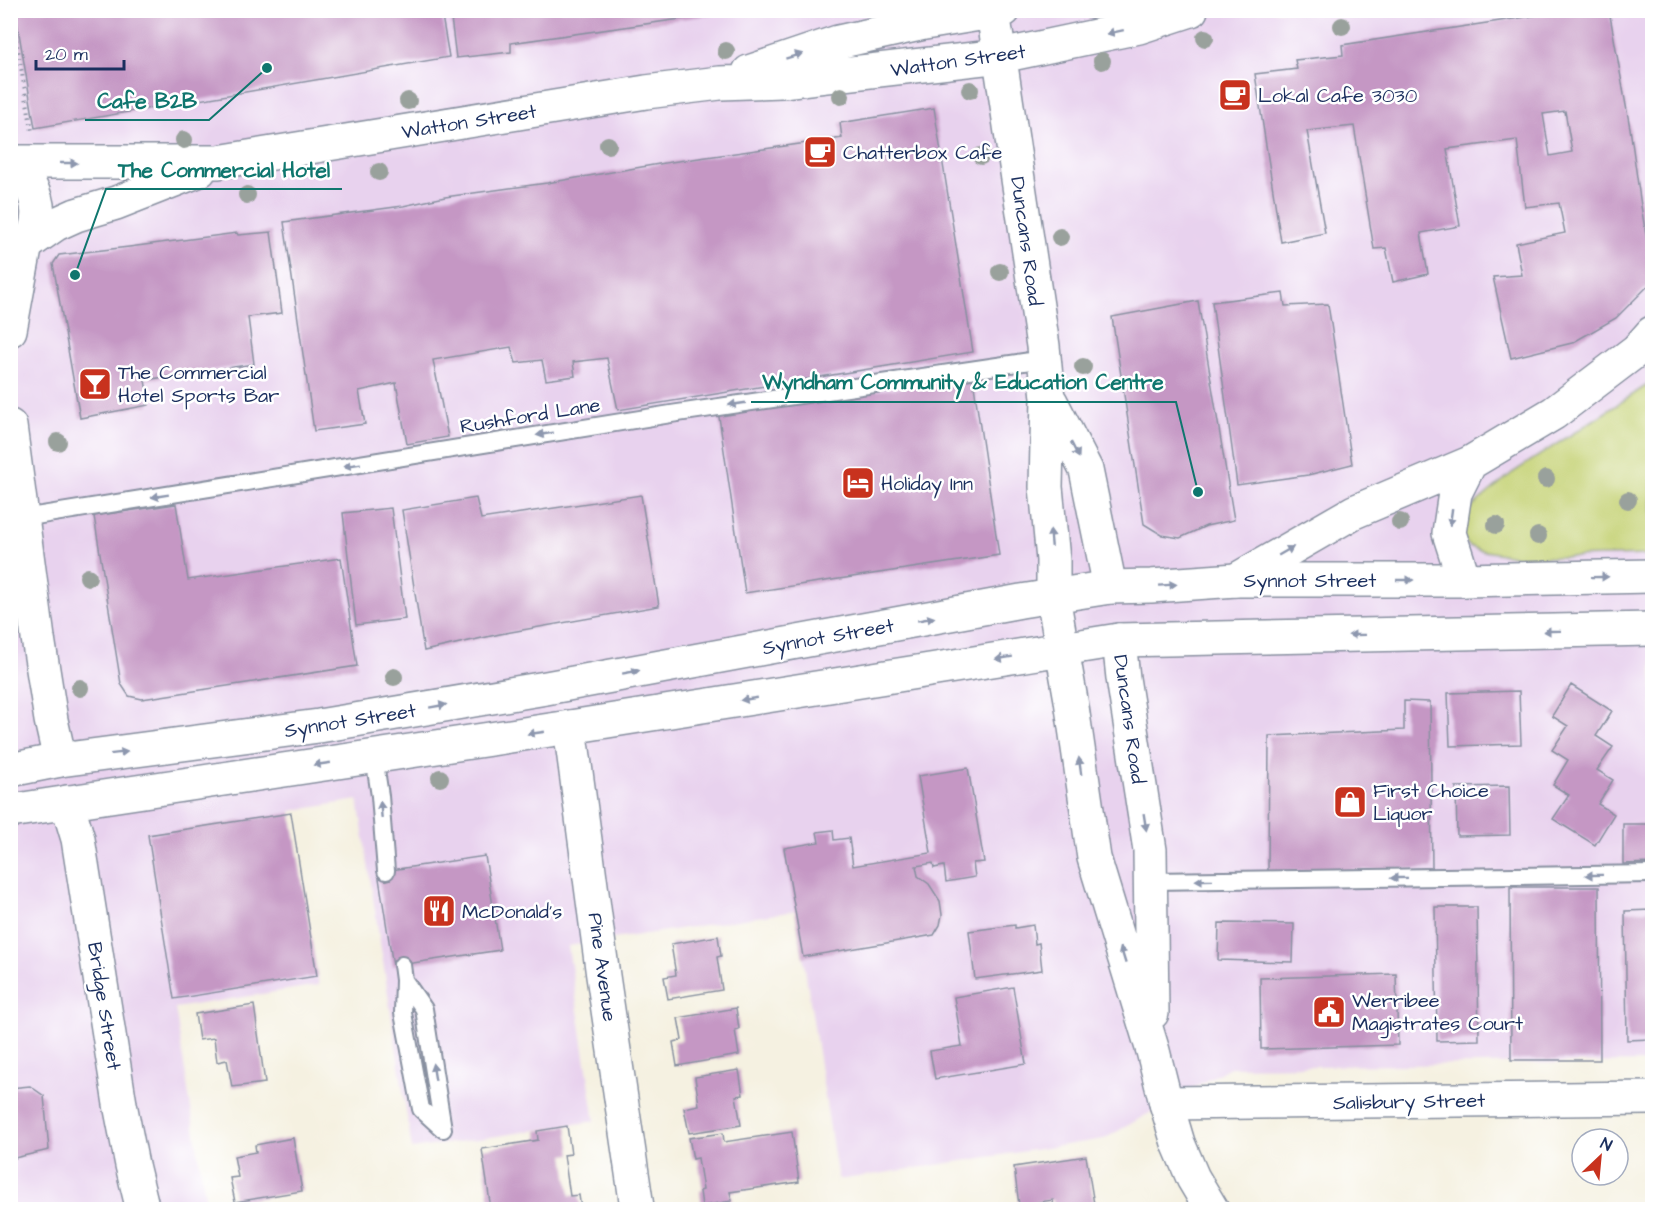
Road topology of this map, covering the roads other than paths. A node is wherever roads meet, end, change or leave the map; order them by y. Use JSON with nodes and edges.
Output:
{"nodes":[{"id":1,"x":1191,"y":10,"type":"edge"},
{"id":2,"x":996,"y":11,"type":"edge"},
{"id":3,"x":1001,"y":56,"type":"junction"},
{"id":4,"x":720,"y":83,"type":"junction"},
{"id":5,"x":18,"y":155,"type":"edge"},
{"id":6,"x":218,"y":162,"type":"junction"},
{"id":7,"x":22,"y":251,"type":"edge"},
{"id":8,"x":10,"y":330,"type":"edge"},
{"id":9,"x":1653,"y":333,"type":"edge"},
{"id":10,"x":1044,"y":359,"type":"junction"},
{"id":11,"x":1048,"y":398,"type":"junction"},
{"id":12,"x":10,"y":426,"type":"edge"},
{"id":13,"x":1470,"y":463,"type":"junction"},
{"id":14,"x":23,"y":518,"type":"junction"},
{"id":15,"x":1653,"y":576,"type":"edge"},
{"id":16,"x":1236,"y":580,"type":"junction"},
{"id":17,"x":1464,"y":580,"type":"junction"},
{"id":18,"x":1110,"y":587,"type":"junction"},
{"id":19,"x":1053,"y":596,"type":"junction"},
{"id":20,"x":1653,"y":630,"type":"edge"},
{"id":21,"x":1119,"y":640,"type":"junction"},
{"id":22,"x":777,"y":646,"type":"junction"},
{"id":23,"x":1062,"y":649,"type":"junction"},
{"id":24,"x":546,"y":688,"type":"junction"},
{"id":25,"x":786,"y":693,"type":"junction"},
{"id":26,"x":570,"y":728,"type":"junction"},
{"id":27,"x":374,"y":757,"type":"junction"},
{"id":28,"x":60,"y":760,"type":"junction"},
{"id":29,"x":10,"y":770,"type":"edge"},
{"id":30,"x":67,"y":802,"type":"junction"},
{"id":31,"x":10,"y":811,"type":"edge"},
{"id":32,"x":386,"y":871,"type":"dead end"},
{"id":33,"x":1653,"y":874,"type":"edge"},
{"id":34,"x":1150,"y":881,"type":"junction"},
{"id":35,"x":403,"y":973,"type":"dead end"},
{"id":36,"x":1153,"y":1051,"type":"junction"},
{"id":37,"x":1653,"y":1098,"type":"edge"},
{"id":38,"x":1166,"y":1103,"type":"junction"},
{"id":39,"x":443,"y":1129,"type":"dead end"},
{"id":40,"x":637,"y":1207,"type":"dead end"},
{"id":41,"x":143,"y":1209,"type":"edge"},
{"id":42,"x":1212,"y":1209,"type":"edge"}],
"edges":[{"from":1,"to":3,"type":"main road","name":"Watton Street","one_way":true},
{"from":2,"to":3,"type":"main road","name":"Duncans Road"},
{"from":4,"to":2,"type":"main road","name":"Watton Street","one_way":true},
{"from":3,"to":4,"type":"main road","name":"Watton Street"},
{"from":3,"to":10,"type":"main road","name":"Duncans Road"},
{"from":4,"to":6,"type":"main road","name":"Watton Street"},
{"from":5,"to":6,"type":"main road","name":"Watton Street","one_way":true},
{"from":5,"to":7,"type":"main road"},
{"from":6,"to":7,"type":"main road","name":"Watton Street"},
{"from":7,"to":8,"type":"main road"},
{"from":9,"to":13,"type":"main road"},
{"from":10,"to":11,"type":"main road","name":"Duncans Road"},
{"from":10,"to":14,"type":"lane","name":"Rushford Lane","one_way":true},
{"from":11,"to":18,"type":"main road","name":"Duncans Road","one_way":true},
{"from":19,"to":11,"type":"main road","name":"Duncans Road","one_way":true},
{"from":12,"to":14,"type":"main road"},
{"from":16,"to":13,"type":"main road","one_way":true},
{"from":13,"to":17,"type":"main road","one_way":true},
{"from":14,"to":28,"type":"main road"},
{"from":17,"to":15,"type":"main road","name":"Synnot Street","one_way":true},
{"from":16,"to":17,"type":"main road","name":"Synnot Street","one_way":true},
{"from":18,"to":16,"type":"main road","name":"Synnot Street","one_way":true},
{"from":18,"to":19,"type":"main road","name":"Synnot Street"},
{"from":18,"to":21,"type":"main road","name":"Duncans Road"},
{"from":22,"to":19,"type":"main road","name":"Synnot Street","one_way":true},
{"from":19,"to":23,"type":"main road","name":"Duncans Road"},
{"from":20,"to":21,"type":"main road","name":"Synnot Street","one_way":true},
{"from":21,"to":23,"type":"main road","name":"Synnot Street"},
{"from":21,"to":34,"type":"main road","name":"Duncans Road","one_way":true},
{"from":24,"to":22,"type":"main road","name":"Synnot Street","one_way":true},
{"from":22,"to":25,"type":"main road"},
{"from":23,"to":25,"type":"main road","name":"Synnot Street","one_way":true},
{"from":36,"to":23,"type":"main road","name":"Duncans Road","one_way":true},
{"from":24,"to":26,"type":"main road","name":"Pine Avenue"},
{"from":28,"to":24,"type":"main road","name":"Synnot Street","one_way":true},
{"from":25,"to":26,"type":"main road","name":"Synnot Street","one_way":true},
{"from":26,"to":27,"type":"main road","name":"Synnot Street","one_way":true},
{"from":26,"to":40,"type":"main road","name":"Pine Avenue"},
{"from":27,"to":30,"type":"main road","name":"Synnot Street","one_way":true},
{"from":32,"to":27,"type":"lane","one_way":true},
{"from":28,"to":29,"type":"main road","name":"Synnot Street"},
{"from":28,"to":30,"type":"main road","name":"Bridge Street"},
{"from":30,"to":31,"type":"main road","name":"Synnot Street"},
{"from":30,"to":41,"type":"main road","name":"Bridge Street"},
{"from":33,"to":34,"type":"lane","one_way":true},
{"from":34,"to":36,"type":"main road","name":"Duncans Road"},
{"from":39,"to":35,"type":"lane","one_way":true},
{"from":36,"to":38,"type":"main road","name":"Duncans Road"},
{"from":37,"to":38,"type":"main road","name":"Salisbury Street"},
{"from":38,"to":42,"type":"main road","name":"Duncans Road"}]}
